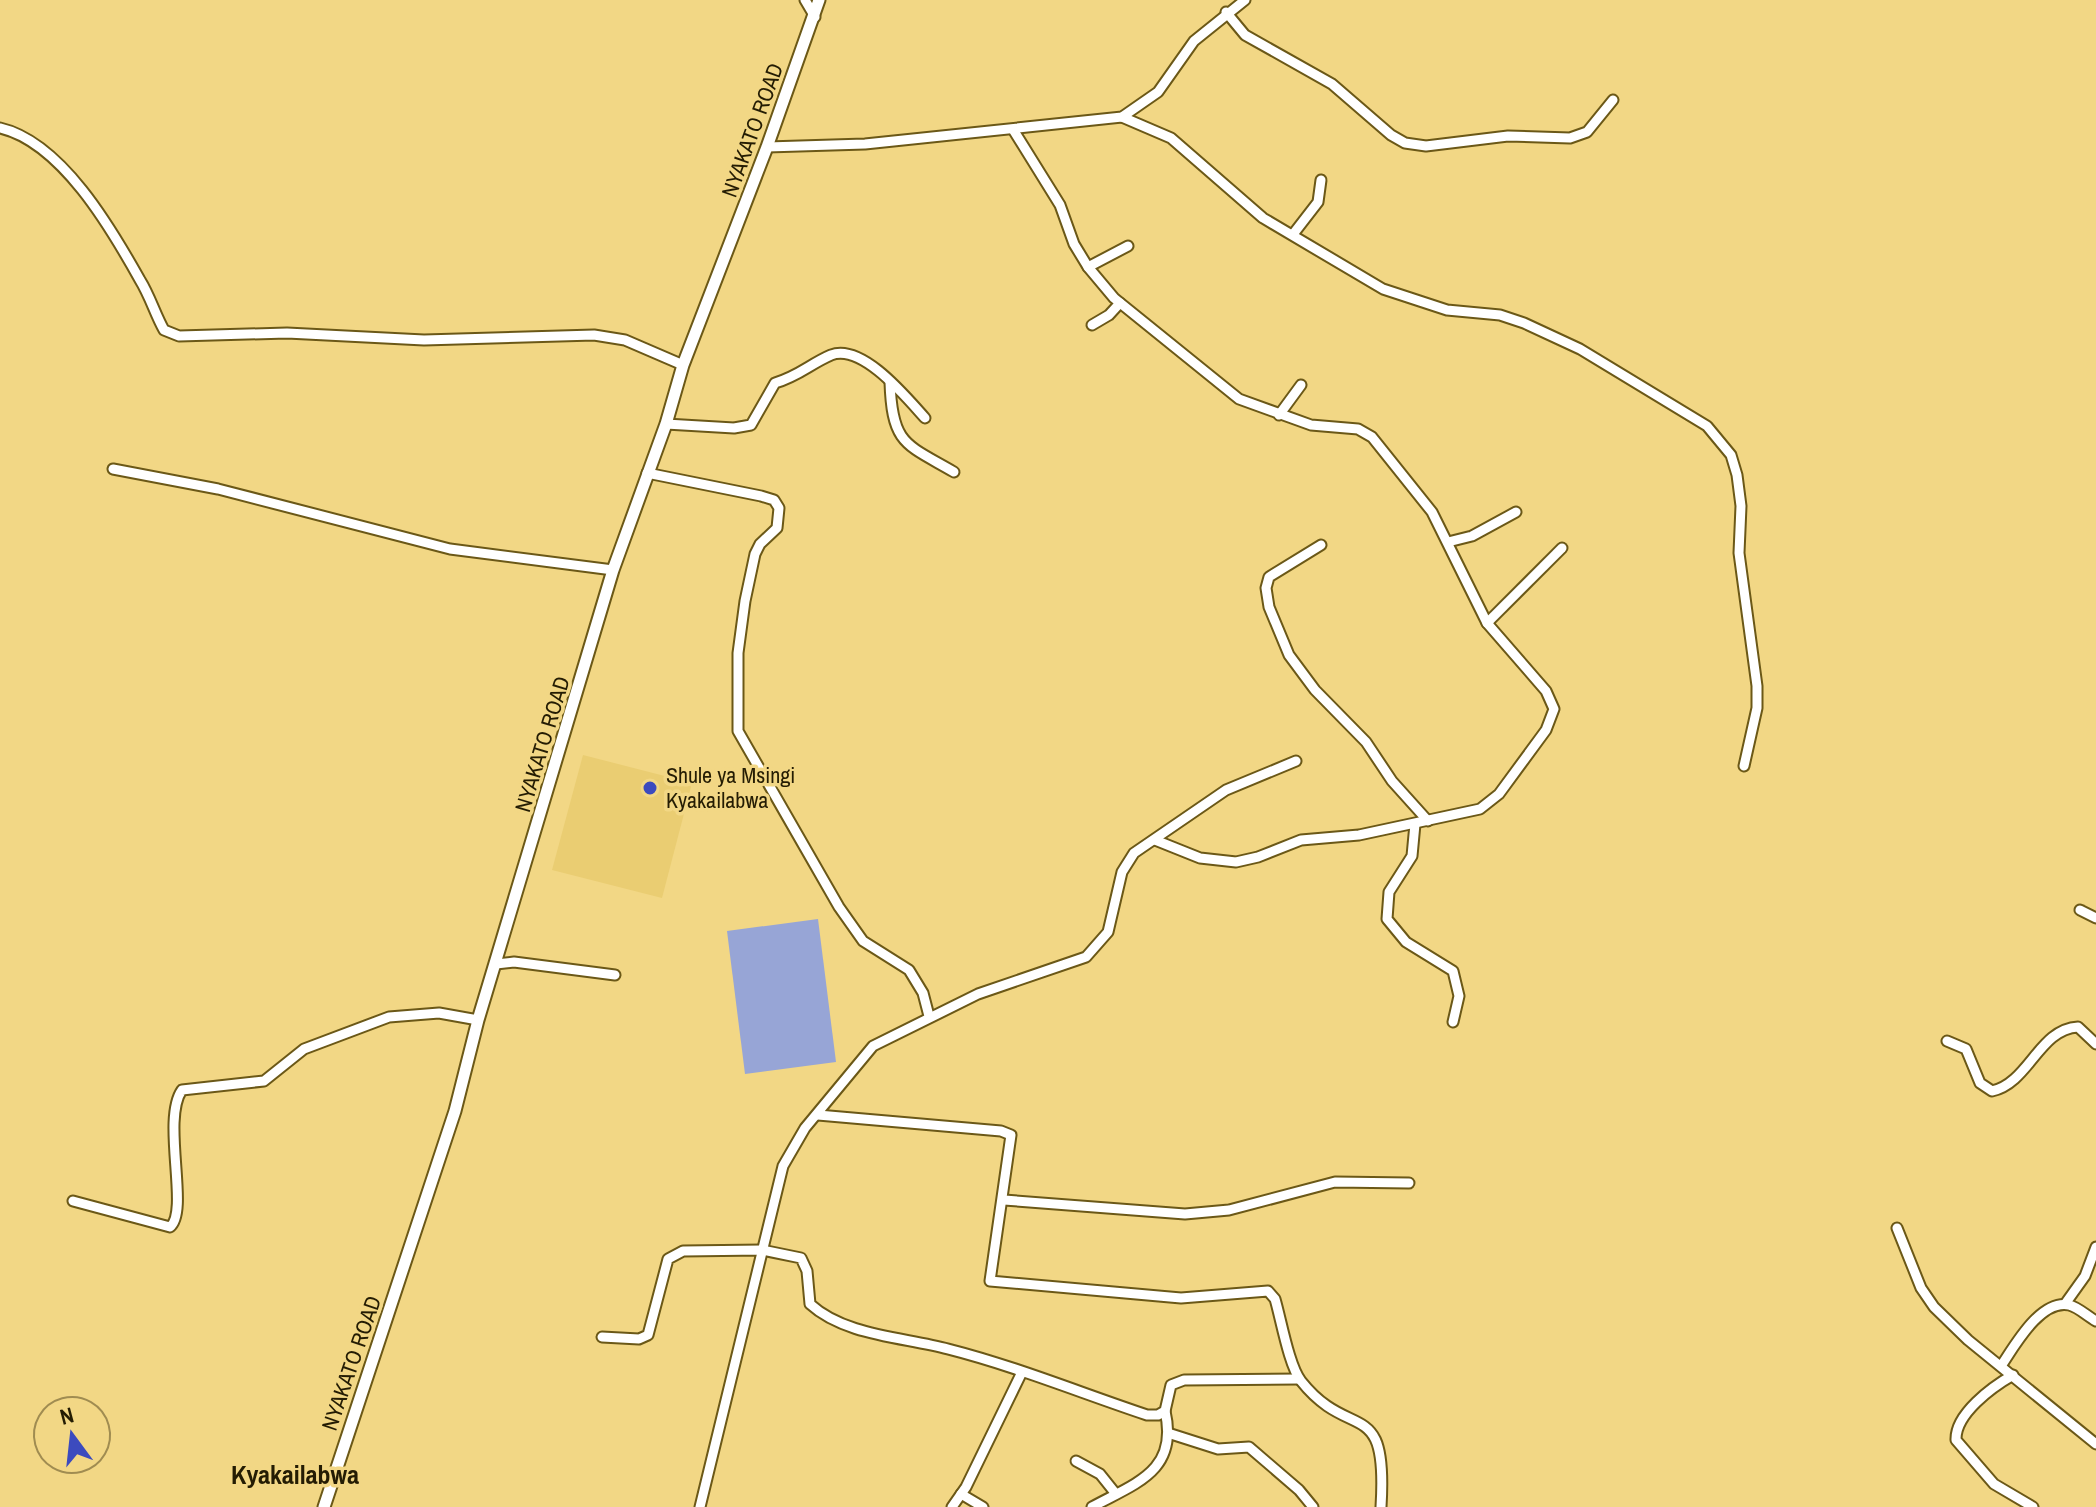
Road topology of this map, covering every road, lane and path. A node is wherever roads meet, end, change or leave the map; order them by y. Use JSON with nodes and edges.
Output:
{"nodes":[{"id":1,"x":805,"y":0,"type":"edge"},
{"id":2,"x":819,"y":0,"type":"edge"},
{"id":3,"x":1245,"y":0,"type":"edge"},
{"id":4,"x":1226,"y":12,"type":"junction"},
{"id":5,"x":815,"y":17,"type":"junction"},
{"id":6,"x":1613,"y":100,"type":"dead end"},
{"id":7,"x":1122,"y":117,"type":"junction"},
{"id":8,"x":0,"y":128,"type":"edge"},
{"id":9,"x":1014,"y":131,"type":"junction"},
{"id":10,"x":767,"y":147,"type":"junction"},
{"id":11,"x":1321,"y":180,"type":"dead end"},
{"id":12,"x":1294,"y":233,"type":"junction"},
{"id":13,"x":1128,"y":246,"type":"dead end"},
{"id":14,"x":1088,"y":267,"type":"junction"},
{"id":15,"x":1120,"y":303,"type":"junction"},
{"id":16,"x":1092,"y":325,"type":"dead end"},
{"id":17,"x":683,"y":365,"type":"junction"},
{"id":18,"x":890,"y":382,"type":"junction"},
{"id":19,"x":1301,"y":385,"type":"dead end"},
{"id":20,"x":1279,"y":415,"type":"junction"},
{"id":21,"x":925,"y":418,"type":"dead end"},
{"id":22,"x":666,"y":424,"type":"junction"},
{"id":23,"x":113,"y":469,"type":"dead end"},
{"id":24,"x":954,"y":472,"type":"dead end"},
{"id":25,"x":647,"y":473,"type":"junction"},
{"id":26,"x":1516,"y":512,"type":"dead end"},
{"id":27,"x":1448,"y":542,"type":"junction"},
{"id":28,"x":1321,"y":545,"type":"dead end"},
{"id":29,"x":1562,"y":548,"type":"dead end"},
{"id":30,"x":613,"y":570,"type":"junction"},
{"id":31,"x":1487,"y":623,"type":"junction"},
{"id":32,"x":1296,"y":761,"type":"dead end"},
{"id":33,"x":1744,"y":766,"type":"dead end"},
{"id":34,"x":1428,"y":821,"type":"junction"},
{"id":35,"x":1415,"y":824,"type":"junction"},
{"id":36,"x":1155,"y":840,"type":"junction"},
{"id":37,"x":2080,"y":910,"type":"dead end"},
{"id":38,"x":2096,"y":918,"type":"edge"},
{"id":39,"x":496,"y":964,"type":"junction"},
{"id":40,"x":615,"y":975,"type":"dead end"},
{"id":41,"x":929,"y":1016,"type":"junction"},
{"id":42,"x":478,"y":1020,"type":"junction"},
{"id":43,"x":1453,"y":1022,"type":"dead end"},
{"id":44,"x":1947,"y":1041,"type":"dead end"},
{"id":45,"x":2096,"y":1044,"type":"edge"},
{"id":46,"x":818,"y":1115,"type":"junction"},
{"id":47,"x":1409,"y":1183,"type":"dead end"},
{"id":48,"x":1004,"y":1200,"type":"junction"},
{"id":49,"x":73,"y":1201,"type":"dead end"},
{"id":50,"x":1897,"y":1228,"type":"dead end"},
{"id":51,"x":2096,"y":1247,"type":"edge"},
{"id":52,"x":762,"y":1250,"type":"junction"},
{"id":53,"x":2065,"y":1304,"type":"junction"},
{"id":54,"x":2096,"y":1321,"type":"edge"},
{"id":55,"x":602,"y":1337,"type":"dead end"},
{"id":56,"x":2001,"y":1366,"type":"junction"},
{"id":57,"x":1022,"y":1372,"type":"junction"},
{"id":58,"x":2013,"y":1375,"type":"junction"},
{"id":59,"x":1299,"y":1379,"type":"junction"},
{"id":60,"x":1165,"y":1411,"type":"junction"},
{"id":61,"x":1171,"y":1434,"type":"junction"},
{"id":62,"x":2096,"y":1444,"type":"edge"},
{"id":63,"x":1076,"y":1461,"type":"dead end"},
{"id":64,"x":961,"y":1494,"type":"junction"},
{"id":65,"x":1116,"y":1494,"type":"junction"},
{"id":66,"x":1109,"y":1503,"type":"edge"},
{"id":67,"x":324,"y":1507,"type":"edge"},
{"id":68,"x":700,"y":1507,"type":"edge"},
{"id":69,"x":952,"y":1507,"type":"edge"},
{"id":70,"x":983,"y":1507,"type":"edge"},
{"id":71,"x":1092,"y":1507,"type":"edge"},
{"id":72,"x":1313,"y":1507,"type":"edge"},
{"id":73,"x":1381,"y":1507,"type":"edge"},
{"id":74,"x":2033,"y":1507,"type":"edge"}],
"edges":[{"from":1,"to":5,"type":"street"},
{"from":2,"to":5,"type":"street","name":"NYAKATO ROAD"},
{"from":3,"to":4,"type":"street"},
{"from":4,"to":6,"type":"street"},
{"from":4,"to":7,"type":"street"},
{"from":5,"to":10,"type":"street","name":"NYAKATO ROAD"},
{"from":7,"to":9,"type":"street"},
{"from":7,"to":12,"type":"street"},
{"from":8,"to":17,"type":"street"},
{"from":9,"to":10,"type":"street"},
{"from":9,"to":14,"type":"street"},
{"from":10,"to":17,"type":"street","name":"NYAKATO ROAD"},
{"from":11,"to":12,"type":"street"},
{"from":12,"to":33,"type":"street"},
{"from":13,"to":14,"type":"street"},
{"from":14,"to":15,"type":"street"},
{"from":15,"to":16,"type":"street"},
{"from":15,"to":20,"type":"street"},
{"from":17,"to":22,"type":"street","name":"NYAKATO ROAD"},
{"from":18,"to":21,"type":"street"},
{"from":18,"to":22,"type":"street"},
{"from":18,"to":24,"type":"street"},
{"from":19,"to":20,"type":"street"},
{"from":20,"to":27,"type":"street"},
{"from":22,"to":25,"type":"street","name":"NYAKATO ROAD"},
{"from":23,"to":30,"type":"street"},
{"from":25,"to":30,"type":"street","name":"NYAKATO ROAD"},
{"from":25,"to":41,"type":"street"},
{"from":26,"to":27,"type":"street"},
{"from":27,"to":31,"type":"street"},
{"from":28,"to":34,"type":"street"},
{"from":29,"to":31,"type":"street"},
{"from":30,"to":39,"type":"street","name":"NYAKATO ROAD"},
{"from":31,"to":34,"type":"street"},
{"from":32,"to":36,"type":"street"},
{"from":34,"to":35,"type":"street"},
{"from":35,"to":36,"type":"street"},
{"from":35,"to":43,"type":"street"},
{"from":36,"to":41,"type":"street"},
{"from":37,"to":38,"type":"street"},
{"from":39,"to":40,"type":"street"},
{"from":39,"to":42,"type":"street","name":"NYAKATO ROAD"},
{"from":41,"to":46,"type":"street"},
{"from":42,"to":49,"type":"street"},
{"from":42,"to":67,"type":"street","name":"NYAKATO ROAD"},
{"from":44,"to":45,"type":"street"},
{"from":46,"to":48,"type":"street"},
{"from":46,"to":52,"type":"street"},
{"from":47,"to":48,"type":"street"},
{"from":48,"to":59,"type":"street"},
{"from":50,"to":56,"type":"street"},
{"from":51,"to":53,"type":"street"},
{"from":52,"to":55,"type":"street"},
{"from":52,"to":57,"type":"street"},
{"from":52,"to":68,"type":"street"},
{"from":53,"to":54,"type":"street"},
{"from":53,"to":56,"type":"street"},
{"from":56,"to":58,"type":"street"},
{"from":57,"to":60,"type":"street"},
{"from":57,"to":64,"type":"street"},
{"from":58,"to":62,"type":"street"},
{"from":58,"to":74,"type":"street"},
{"from":59,"to":60,"type":"street"},
{"from":59,"to":73,"type":"street"},
{"from":60,"to":61,"type":"street"},
{"from":61,"to":65,"type":"street"},
{"from":61,"to":72,"type":"street"},
{"from":63,"to":65,"type":"street"},
{"from":64,"to":69,"type":"street"},
{"from":64,"to":70,"type":"street"},
{"from":65,"to":66,"type":"street"},
{"from":66,"to":71,"type":"street"}]}
